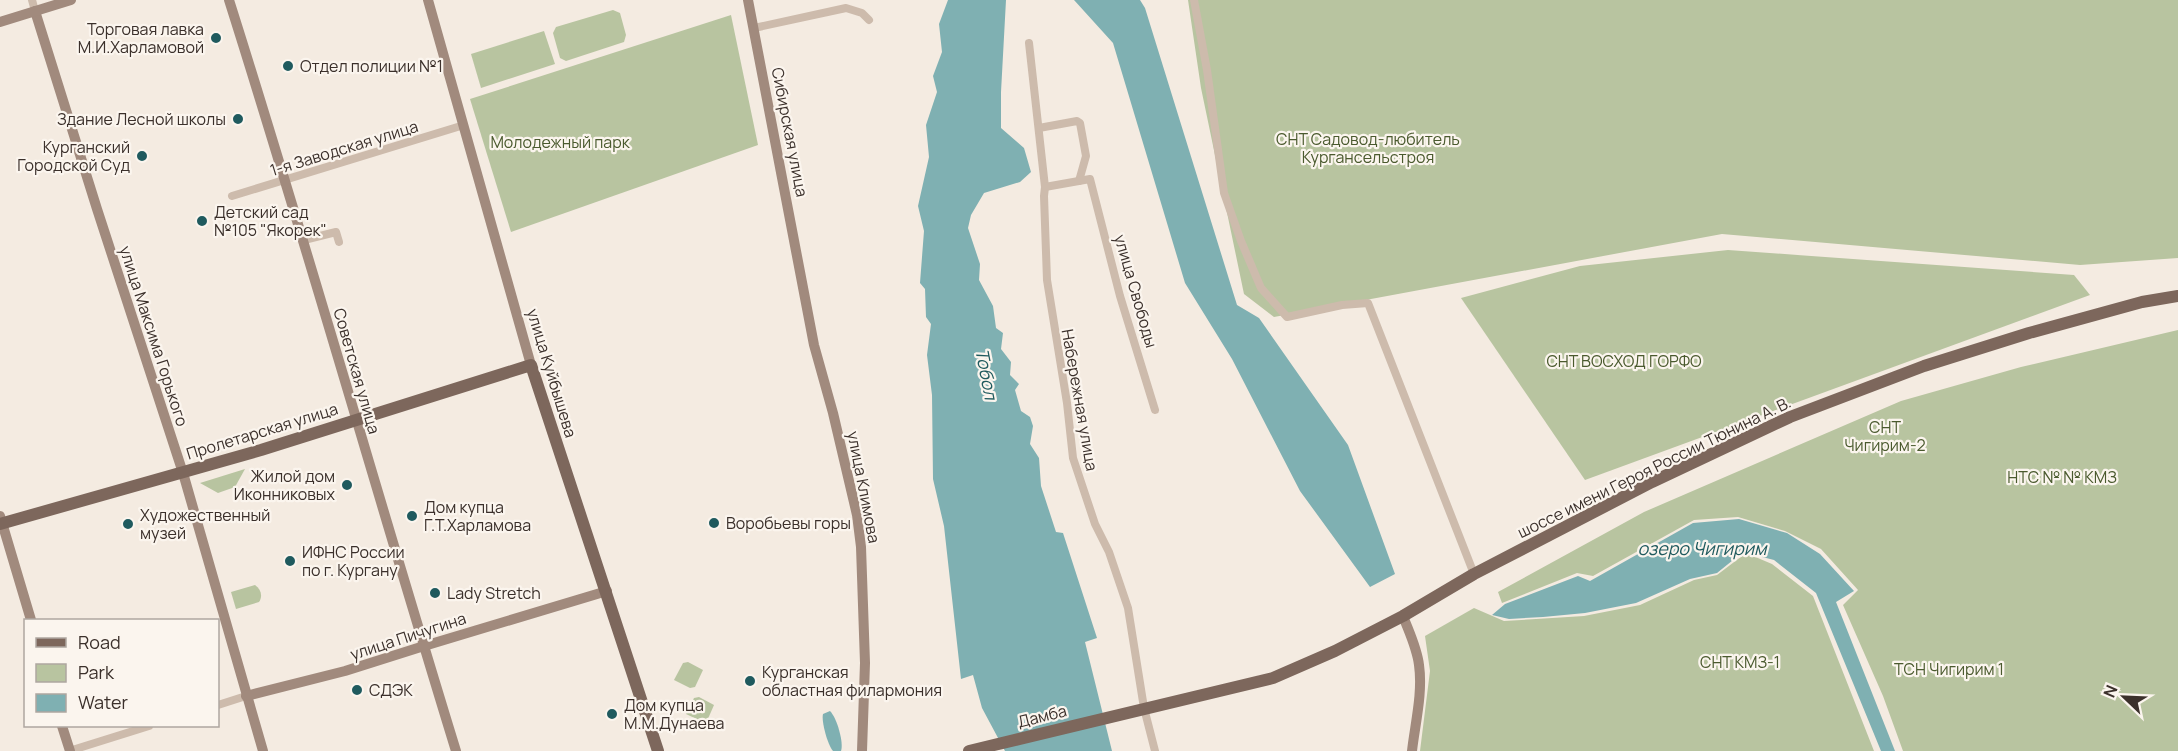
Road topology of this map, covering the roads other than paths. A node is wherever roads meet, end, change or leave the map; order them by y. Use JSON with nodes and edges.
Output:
{"nodes":[{"id":1,"x":71,"y":0,"type":"edge"},
{"id":2,"x":229,"y":0,"type":"edge"},
{"id":3,"x":428,"y":0,"type":"edge"},
{"id":4,"x":748,"y":0,"type":"edge"},
{"id":5,"x":1194,"y":0,"type":"edge"},
{"id":6,"x":34,"y":5,"type":"edge"},
{"id":7,"x":869,"y":20,"type":"dead end"},
{"id":8,"x":0,"y":22,"type":"edge"},
{"id":9,"x":754,"y":28,"type":"junction"},
{"id":10,"x":1029,"y":43,"type":"dead end"},
{"id":11,"x":464,"y":125,"type":"junction"},
{"id":12,"x":1039,"y":128,"type":"junction"},
{"id":13,"x":286,"y":180,"type":"junction"},
{"id":14,"x":1079,"y":181,"type":"junction"},
{"id":15,"x":1046,"y":187,"type":"junction"},
{"id":16,"x":232,"y":196,"type":"dead end"},
{"id":17,"x":304,"y":240,"type":"junction"},
{"id":18,"x":339,"y":242,"type":"dead end"},
{"id":19,"x":801,"y":270,"type":"joint"},
{"id":20,"x":2178,"y":296,"type":"edge"},
{"id":21,"x":531,"y":365,"type":"junction"},
{"id":22,"x":1155,"y":410,"type":"dead end"},
{"id":23,"x":355,"y":419,"type":"junction"},
{"id":24,"x":183,"y":473,"type":"junction"},
{"id":25,"x":1,"y":521,"type":"edge"},
{"id":26,"x":1474,"y":574,"type":"junction"},
{"id":27,"x":607,"y":591,"type":"junction"},
{"id":28,"x":1403,"y":616,"type":"junction"},
{"id":29,"x":30,"y":619,"type":"edge"},
{"id":30,"x":424,"y":646,"type":"junction"},
{"id":31,"x":246,"y":696,"type":"junction"},
{"id":32,"x":219,"y":705,"type":"edge"},
{"id":33,"x":1144,"y":708,"type":"junction"},
{"id":34,"x":62,"y":727,"type":"edge"},
{"id":35,"x":145,"y":727,"type":"edge"},
{"id":36,"x":972,"y":750,"type":"edge"},
{"id":37,"x":70,"y":751,"type":"edge"},
{"id":38,"x":263,"y":751,"type":"edge"},
{"id":39,"x":456,"y":751,"type":"edge"},
{"id":40,"x":658,"y":751,"type":"edge"},
{"id":41,"x":862,"y":751,"type":"edge"},
{"id":42,"x":1155,"y":751,"type":"edge"},
{"id":43,"x":1412,"y":751,"type":"edge"}],
"edges":[{"from":1,"to":6,"type":"street"},
{"from":2,"to":13,"type":"street","name":"Советская улица"},
{"from":3,"to":11,"type":"street","name":"улица Куйбышева"},
{"from":4,"to":9,"type":"street","name":"Сибирская улица"},
{"from":5,"to":26,"type":"street"},
{"from":6,"to":8,"type":"street"},
{"from":6,"to":24,"type":"street","name":"улица Максима Горького"},
{"from":7,"to":9,"type":"street"},
{"from":9,"to":19,"type":"street","name":"Сибирская улица"},
{"from":10,"to":12,"type":"street","name":"Набережная улица"},
{"from":11,"to":13,"type":"street","name":"1-я Заводская улица"},
{"from":11,"to":21,"type":"street","name":"улица Куйбышева"},
{"from":12,"to":14,"type":"street"},
{"from":12,"to":15,"type":"street","name":"Набережная улица"},
{"from":13,"to":16,"type":"street","name":"1-я Заводская улица"},
{"from":13,"to":17,"type":"street","name":"Советская улица"},
{"from":14,"to":15,"type":"street"},
{"from":14,"to":22,"type":"street","name":"улица Свободы"},
{"from":15,"to":33,"type":"street","name":"Набережная улица"},
{"from":17,"to":18,"type":"street"},
{"from":17,"to":23,"type":"street","name":"Советская улица"},
{"from":19,"to":41,"type":"street","name":"улица Климова"},
{"from":20,"to":26,"type":"main road","name":"шоссе имени Героя России Тюнина А. В."},
{"from":21,"to":23,"type":"main road","name":"Пролетарская улица"},
{"from":21,"to":27,"type":"main road","name":"улица Куйбышева"},
{"from":23,"to":24,"type":"main road","name":"Пролетарская улица"},
{"from":23,"to":30,"type":"street","name":"Советская улица"},
{"from":24,"to":25,"type":"main road","name":"Пролетарская улица"},
{"from":24,"to":31,"type":"street","name":"улица Максима Горького"},
{"from":25,"to":29,"type":"street"},
{"from":26,"to":28,"type":"main road","name":"шоссе имени Героя России Тюнина А. В."},
{"from":27,"to":30,"type":"street","name":"улица Пичугина"},
{"from":27,"to":40,"type":"main road","name":"улица Куйбышева"},
{"from":28,"to":33,"type":"main road","name":"шоссе имени Героя России Тюнина А. В."},
{"from":28,"to":43,"type":"street"},
{"from":30,"to":31,"type":"street","name":"улица Пичугина"},
{"from":30,"to":39,"type":"street","name":"Советская улица"},
{"from":31,"to":32,"type":"street","name":"улица Пичугина"},
{"from":31,"to":38,"type":"street","name":"улица Максима Горького"},
{"from":33,"to":36,"type":"main road","name":"Дамба"},
{"from":33,"to":42,"type":"street","name":"Набережная улица"},
{"from":34,"to":37,"type":"street"},
{"from":35,"to":37,"type":"street"}]}
